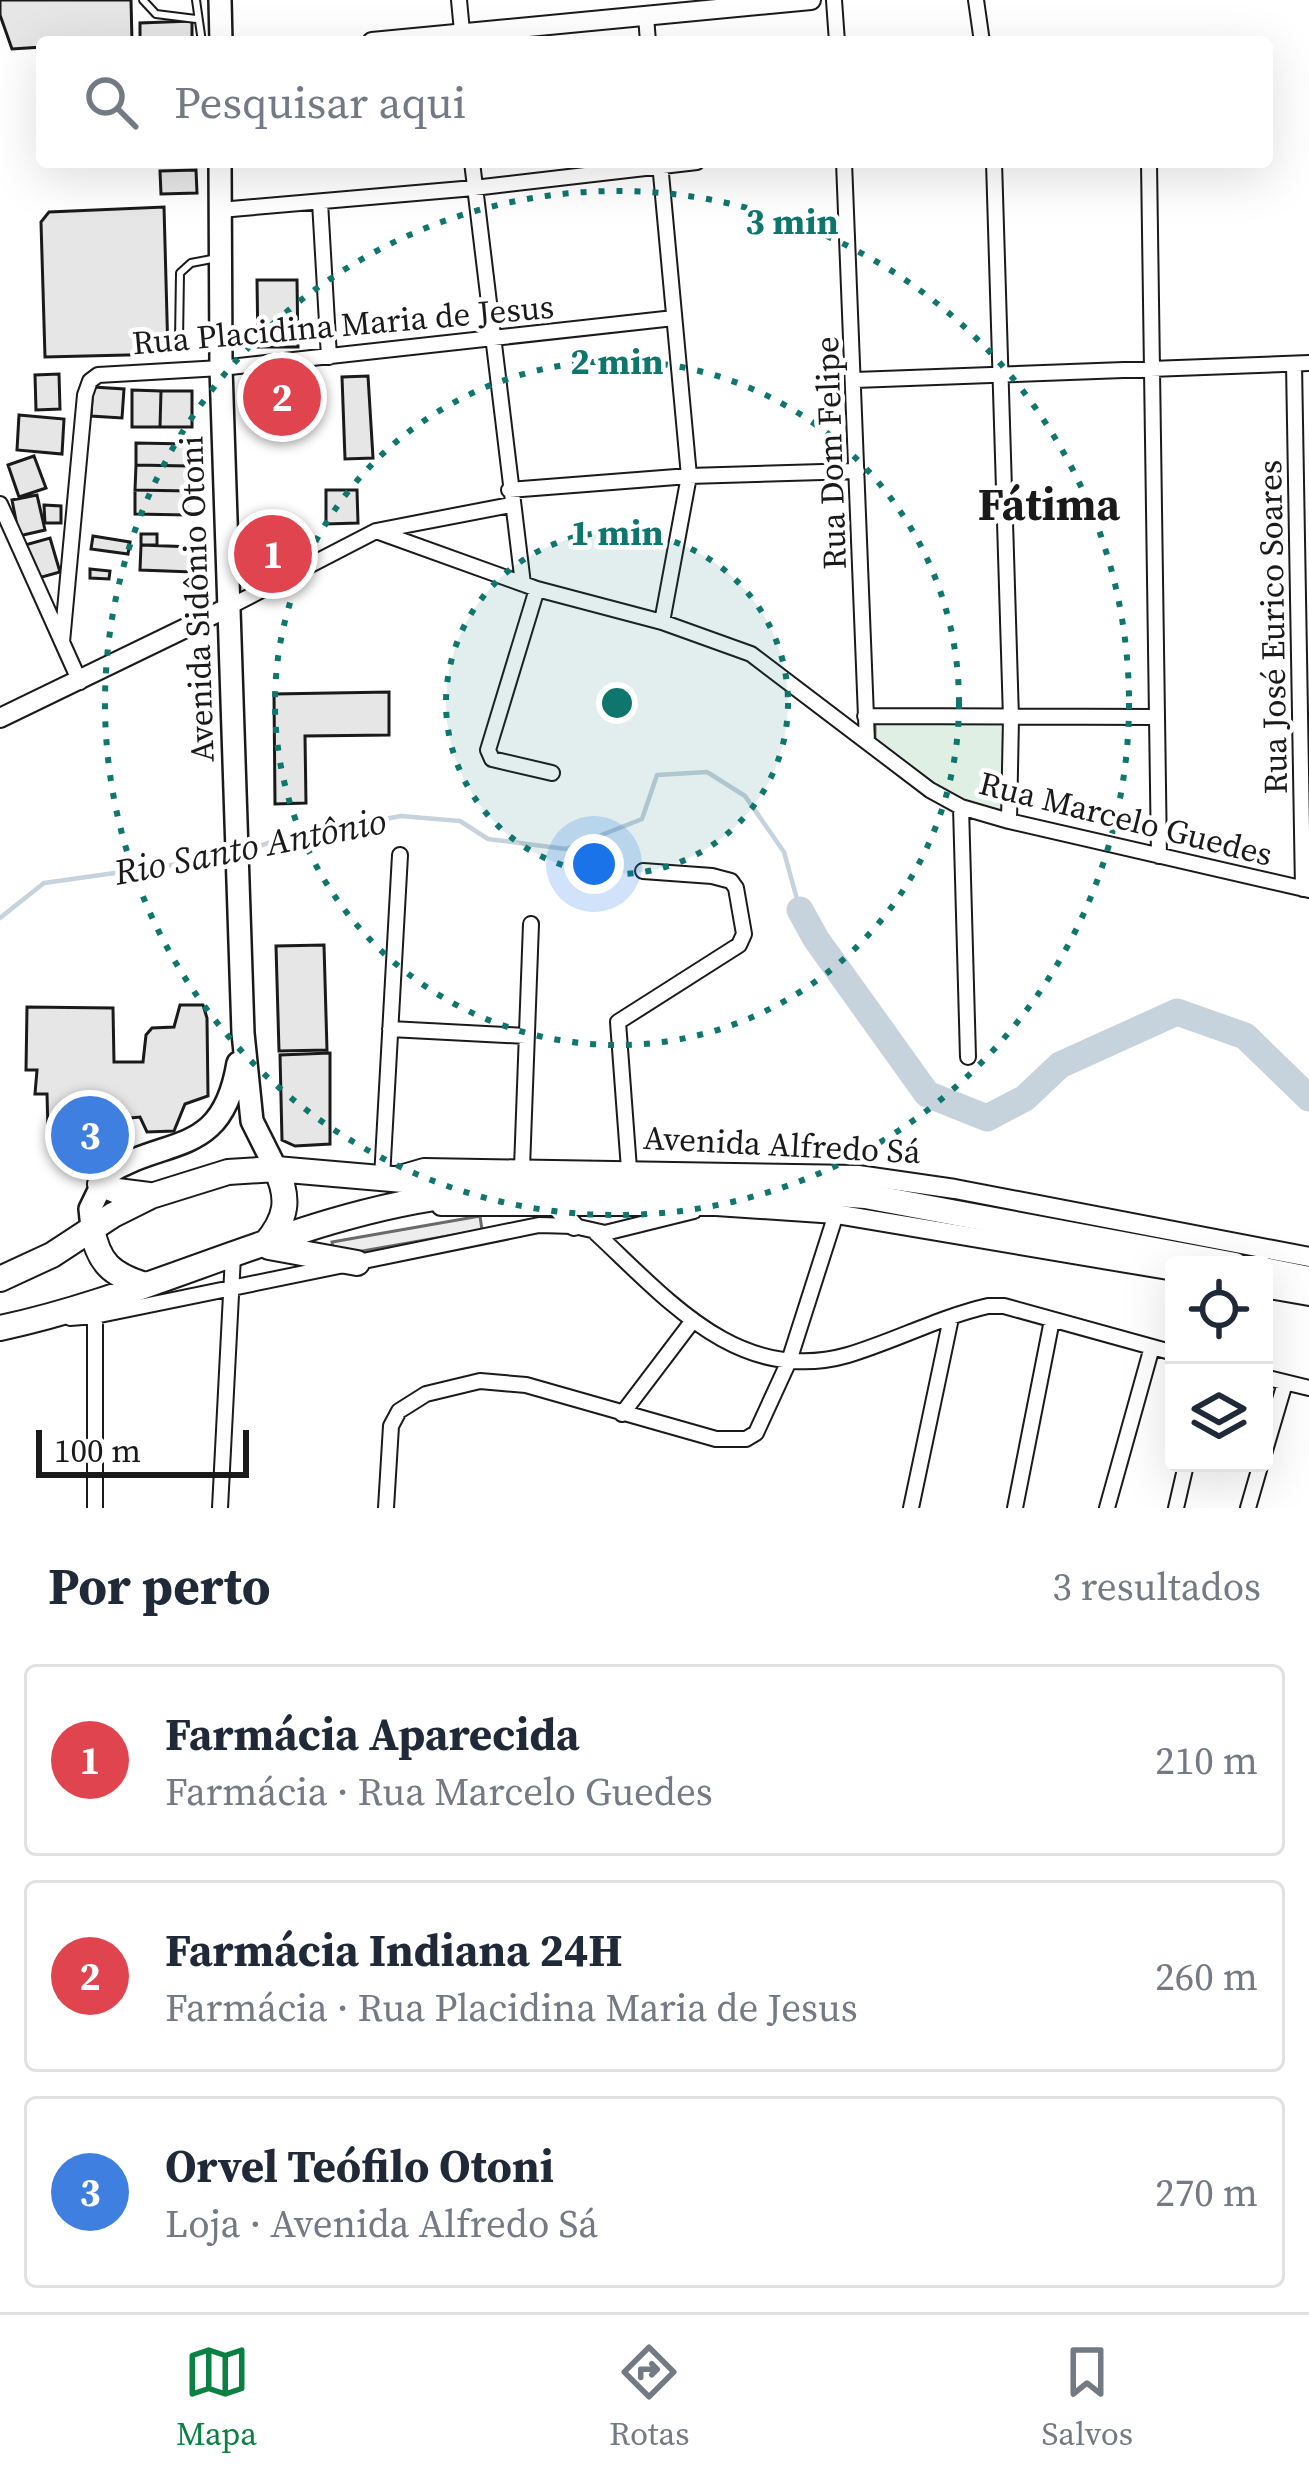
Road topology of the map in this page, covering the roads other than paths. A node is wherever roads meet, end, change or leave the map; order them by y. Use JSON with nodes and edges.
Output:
{"nodes":[{"id":1,"x":143,"y":0,"type":"edge"},
{"id":2,"x":196,"y":0,"type":"edge"},
{"id":3,"x":220,"y":0,"type":"edge"},
{"id":4,"x":460,"y":0,"type":"edge"},
{"id":5,"x":593,"y":0,"type":"edge"},
{"id":6,"x":811,"y":0,"type":"edge"},
{"id":7,"x":834,"y":0,"type":"edge"},
{"id":8,"x":976,"y":0,"type":"edge"},
{"id":9,"x":646,"y":16,"type":"junction"},
{"id":10,"x":196,"y":19,"type":"junction"},
{"id":11,"x":595,"y":22,"type":"junction"},
{"id":12,"x":200,"y":36,"type":"edge"},
{"id":13,"x":221,"y":36,"type":"edge"},
{"id":14,"x":463,"y":36,"type":"edge"},
{"id":15,"x":486,"y":36,"type":"edge"},
{"id":16,"x":648,"y":36,"type":"edge"},
{"id":17,"x":837,"y":36,"type":"edge"},
{"id":18,"x":981,"y":36,"type":"edge"},
{"id":19,"x":220,"y":168,"type":"edge"},
{"id":20,"x":472,"y":168,"type":"edge"},
{"id":21,"x":636,"y":168,"type":"edge"},
{"id":22,"x":660,"y":168,"type":"edge"},
{"id":23,"x":844,"y":168,"type":"edge"},
{"id":24,"x":994,"y":168,"type":"edge"},
{"id":25,"x":1149,"y":168,"type":"edge"},
{"id":26,"x":474,"y":188,"type":"junction"},
{"id":27,"x":320,"y":202,"type":"junction"},
{"id":28,"x":220,"y":210,"type":"junction"},
{"id":29,"x":219,"y":258,"type":"junction"},
{"id":30,"x":674,"y":319,"type":"junction"},
{"id":31,"x":492,"y":339,"type":"junction"},
{"id":32,"x":179,"y":341,"type":"dead end"},
{"id":33,"x":329,"y":357,"type":"junction"},
{"id":34,"x":1302,"y":363,"type":"edge"},
{"id":35,"x":221,"y":368,"type":"junction"},
{"id":36,"x":1150,"y":369,"type":"junction"},
{"id":37,"x":1001,"y":375,"type":"junction"},
{"id":38,"x":855,"y":380,"type":"junction"},
{"id":39,"x":857,"y":471,"type":"junction"},
{"id":40,"x":689,"y":476,"type":"junction"},
{"id":41,"x":510,"y":498,"type":"junction"},
{"id":42,"x":0,"y":504,"type":"edge"},
{"id":43,"x":376,"y":531,"type":"junction"},
{"id":44,"x":530,"y":586,"type":"junction"},
{"id":45,"x":227,"y":608,"type":"junction"},
{"id":46,"x":662,"y":622,"type":"junction"},
{"id":47,"x":62,"y":642,"type":"junction"},
{"id":48,"x":80,"y":682,"type":"junction"},
{"id":49,"x":1305,"y":707,"type":"edge"},
{"id":50,"x":866,"y":716,"type":"junction"},
{"id":51,"x":1155,"y":717,"type":"junction"},
{"id":52,"x":0,"y":718,"type":"edge"},
{"id":53,"x":1011,"y":718,"type":"junction"},
{"id":54,"x":867,"y":742,"type":"junction"},
{"id":55,"x":552,"y":773,"type":"dead end"},
{"id":56,"x":962,"y":807,"type":"junction"},
{"id":57,"x":1009,"y":821,"type":"junction"},
{"id":58,"x":400,"y":854,"type":"dead end"},
{"id":59,"x":1160,"y":856,"type":"junction"},
{"id":60,"x":643,"y":871,"type":"dead end"},
{"id":61,"x":1306,"y":890,"type":"edge"},
{"id":62,"x":531,"y":924,"type":"dead end"},
{"id":63,"x":390,"y":1029,"type":"junction"},
{"id":64,"x":243,"y":1033,"type":"junction"},
{"id":65,"x":526,"y":1036,"type":"junction"},
{"id":66,"x":968,"y":1057,"type":"dead end"},
{"id":67,"x":64,"y":1145,"type":"dead end"},
{"id":68,"x":276,"y":1169,"type":"junction"},
{"id":69,"x":629,"y":1169,"type":"junction"},
{"id":70,"x":515,"y":1179,"type":"junction"},
{"id":71,"x":100,"y":1184,"type":"junction"},
{"id":72,"x":389,"y":1187,"type":"junction"},
{"id":73,"x":152,"y":1196,"type":"junction"},
{"id":74,"x":556,"y":1206,"type":"junction"},
{"id":75,"x":716,"y":1206,"type":"junction"},
{"id":76,"x":836,"y":1214,"type":"junction"},
{"id":77,"x":574,"y":1226,"type":"junction"},
{"id":78,"x":92,"y":1228,"type":"junction"},
{"id":79,"x":596,"y":1233,"type":"junction"},
{"id":80,"x":263,"y":1245,"type":"junction"},
{"id":81,"x":233,"y":1256,"type":"junction"},
{"id":82,"x":1187,"y":1256,"type":"edge"},
{"id":83,"x":1309,"y":1257,"type":"edge"},
{"id":84,"x":357,"y":1264,"type":"junction"},
{"id":85,"x":1165,"y":1269,"type":"edge"},
{"id":86,"x":1273,"y":1272,"type":"edge"},
{"id":87,"x":0,"y":1279,"type":"edge"},
{"id":88,"x":1309,"y":1279,"type":"edge"},
{"id":89,"x":145,"y":1285,"type":"junction"},
{"id":90,"x":229,"y":1290,"type":"junction"},
{"id":91,"x":1273,"y":1290,"type":"edge"},
{"id":92,"x":1309,"y":1296,"type":"edge"},
{"id":93,"x":94,"y":1311,"type":"junction"},
{"id":94,"x":951,"y":1318,"type":"junction"},
{"id":95,"x":1052,"y":1320,"type":"junction"},
{"id":96,"x":27,"y":1322,"type":"junction"},
{"id":97,"x":691,"y":1323,"type":"junction"},
{"id":98,"x":0,"y":1328,"type":"edge"},
{"id":99,"x":0,"y":1346,"type":"edge"},
{"id":100,"x":1152,"y":1347,"type":"junction"},
{"id":101,"x":1165,"y":1351,"type":"edge"},
{"id":102,"x":790,"y":1361,"type":"junction"},
{"id":103,"x":1273,"y":1380,"type":"edge"},
{"id":104,"x":1285,"y":1383,"type":"junction"},
{"id":105,"x":1309,"y":1388,"type":"edge"},
{"id":106,"x":622,"y":1414,"type":"junction"},
{"id":107,"x":1273,"y":1424,"type":"edge"},
{"id":108,"x":1184,"y":1472,"type":"edge"},
{"id":109,"x":1258,"y":1472,"type":"edge"},
{"id":110,"x":95,"y":1508,"type":"edge"},
{"id":111,"x":220,"y":1508,"type":"edge"},
{"id":112,"x":386,"y":1508,"type":"edge"},
{"id":113,"x":911,"y":1508,"type":"edge"},
{"id":114,"x":1015,"y":1508,"type":"edge"},
{"id":115,"x":1107,"y":1508,"type":"edge"},
{"id":116,"x":1177,"y":1508,"type":"edge"},
{"id":117,"x":1248,"y":1508,"type":"edge"}],
"edges":[{"from":1,"to":10,"type":"lane"},
{"from":2,"to":10,"type":"lane"},
{"from":3,"to":13,"type":"main road"},
{"from":4,"to":14,"type":"street"},
{"from":5,"to":11,"type":"street"},
{"from":6,"to":9,"type":"street"},
{"from":7,"to":17,"type":"street"},
{"from":8,"to":18,"type":"street"},
{"from":9,"to":11,"type":"street"},
{"from":9,"to":16,"type":"street"},
{"from":10,"to":12,"type":"lane"},
{"from":11,"to":15,"type":"street"},
{"from":19,"to":28,"type":"main road","name":"Avenida Sidônio Otoni"},
{"from":20,"to":26,"type":"street"},
{"from":21,"to":26,"type":"street"},
{"from":22,"to":30,"type":"street"},
{"from":23,"to":38,"type":"street","name":"Rua Dom Felipe"},
{"from":24,"to":37,"type":"street"},
{"from":25,"to":36,"type":"street"},
{"from":26,"to":27,"type":"street"},
{"from":26,"to":31,"type":"street"},
{"from":27,"to":28,"type":"street"},
{"from":27,"to":33,"type":"street"},
{"from":28,"to":29,"type":"main road","name":"Avenida Sidônio Otoni"},
{"from":29,"to":32,"type":"lane"},
{"from":29,"to":35,"type":"main road","name":"Avenida Sidônio Otoni"},
{"from":30,"to":31,"type":"street","name":"Rua Placidina Maria de Jesus"},
{"from":30,"to":40,"type":"street"},
{"from":31,"to":33,"type":"street","name":"Rua Placidina Maria de Jesus"},
{"from":31,"to":41,"type":"street"},
{"from":33,"to":35,"type":"street","name":"Rua Placidina Maria de Jesus"},
{"from":34,"to":36,"type":"street"},
{"from":34,"to":49,"type":"street","name":"Rua José Eurico Soares"},
{"from":35,"to":45,"type":"main road","name":"Avenida Sidônio Otoni"},
{"from":35,"to":47,"type":"street","name":"Rua Placidina Maria de Jesus"},
{"from":36,"to":37,"type":"street"},
{"from":36,"to":51,"type":"street"},
{"from":37,"to":38,"type":"street"},
{"from":37,"to":53,"type":"street"},
{"from":38,"to":39,"type":"street","name":"Rua Dom Felipe"},
{"from":39,"to":40,"type":"street"},
{"from":39,"to":50,"type":"street","name":"Rua Dom Felipe"},
{"from":40,"to":41,"type":"street"},
{"from":40,"to":46,"type":"street"},
{"from":41,"to":43,"type":"street"},
{"from":41,"to":44,"type":"street"},
{"from":42,"to":47,"type":"street"},
{"from":43,"to":44,"type":"street","name":"Rua Marcelo Guedes"},
{"from":43,"to":45,"type":"street"},
{"from":44,"to":46,"type":"street","name":"Rua Marcelo Guedes"},
{"from":44,"to":55,"type":"street"},
{"from":45,"to":48,"type":"street"},
{"from":45,"to":64,"type":"main road","name":"Avenida Sidônio Otoni"},
{"from":46,"to":54,"type":"street","name":"Rua Marcelo Guedes"},
{"from":47,"to":48,"type":"street"},
{"from":48,"to":52,"type":"street"},
{"from":49,"to":61,"type":"street","name":"Rua José Eurico Soares"},
{"from":50,"to":53,"type":"street"},
{"from":50,"to":54,"type":"street","name":"Rua Dom Felipe"},
{"from":51,"to":53,"type":"street"},
{"from":51,"to":59,"type":"street"},
{"from":53,"to":57,"type":"street"},
{"from":54,"to":56,"type":"street","name":"Rua Marcelo Guedes"},
{"from":56,"to":57,"type":"street","name":"Rua Marcelo Guedes"},
{"from":56,"to":66,"type":"street"},
{"from":57,"to":59,"type":"street","name":"Rua Marcelo Guedes"},
{"from":58,"to":63,"type":"street"},
{"from":59,"to":61,"type":"street","name":"Rua Marcelo Guedes"},
{"from":60,"to":69,"type":"street"},
{"from":62,"to":65,"type":"street"},
{"from":63,"to":65,"type":"street"},
{"from":63,"to":72,"type":"street"},
{"from":64,"to":68,"type":"main road"},
{"from":64,"to":71,"type":"main road"},
{"from":65,"to":70,"type":"street"},
{"from":67,"to":71,"type":"lane"},
{"from":68,"to":72,"type":"highway","name":"Avenida Alfredo Sá"},
{"from":68,"to":73,"type":"highway","name":"Avenida Alfredo Sá"},
{"from":68,"to":80,"type":"highway"},
{"from":69,"to":70,"type":"street","name":"Avenida Alfredo Sá"},
{"from":69,"to":83,"type":"street","name":"Avenida Alfredo Sá"},
{"from":70,"to":72,"type":"highway"},
{"from":70,"to":82,"type":"highway","name":"Avenida Alfredo Sá"},
{"from":71,"to":73,"type":"highway"},
{"from":71,"to":78,"type":"main road"},
{"from":72,"to":74,"type":"street","name":"Avenida Alfredo Sá"},
{"from":72,"to":80,"type":"highway"},
{"from":73,"to":78,"type":"highway","name":"Avenida Alfredo Sá"},
{"from":74,"to":75,"type":"street","name":"Avenida Alfredo Sá"},
{"from":74,"to":77,"type":"street"},
{"from":75,"to":76,"type":"street","name":"Avenida Alfredo Sá"},
{"from":75,"to":79,"type":"street"},
{"from":76,"to":85,"type":"street","name":"Avenida Alfredo Sá"},
{"from":76,"to":102,"type":"street"},
{"from":77,"to":79,"type":"street"},
{"from":77,"to":84,"type":"street"},
{"from":78,"to":87,"type":"highway","name":"Avenida Alfredo Sá"},
{"from":78,"to":89,"type":"highway"},
{"from":78,"to":93,"type":"highway"},
{"from":79,"to":97,"type":"street"},
{"from":80,"to":81,"type":"highway"},
{"from":80,"to":84,"type":"highway"},
{"from":81,"to":89,"type":"highway"},
{"from":81,"to":90,"type":"street"},
{"from":84,"to":90,"type":"street"},
{"from":86,"to":88,"type":"highway"},
{"from":89,"to":93,"type":"highway"},
{"from":90,"to":93,"type":"street"},
{"from":90,"to":111,"type":"street"},
{"from":91,"to":92,"type":"street"},
{"from":93,"to":96,"type":"highway"},
{"from":93,"to":110,"type":"street"},
{"from":94,"to":95,"type":"street"},
{"from":94,"to":102,"type":"street"},
{"from":94,"to":113,"type":"street"},
{"from":95,"to":100,"type":"street"},
{"from":95,"to":114,"type":"street"},
{"from":96,"to":98,"type":"highway"},
{"from":96,"to":99,"type":"street"},
{"from":97,"to":102,"type":"street"},
{"from":97,"to":106,"type":"street"},
{"from":100,"to":101,"type":"street"},
{"from":100,"to":115,"type":"street"},
{"from":102,"to":106,"type":"street"},
{"from":103,"to":104,"type":"street"},
{"from":104,"to":105,"type":"street"},
{"from":104,"to":107,"type":"street"},
{"from":106,"to":112,"type":"street"},
{"from":108,"to":116,"type":"street"},
{"from":109,"to":117,"type":"street"}]}
